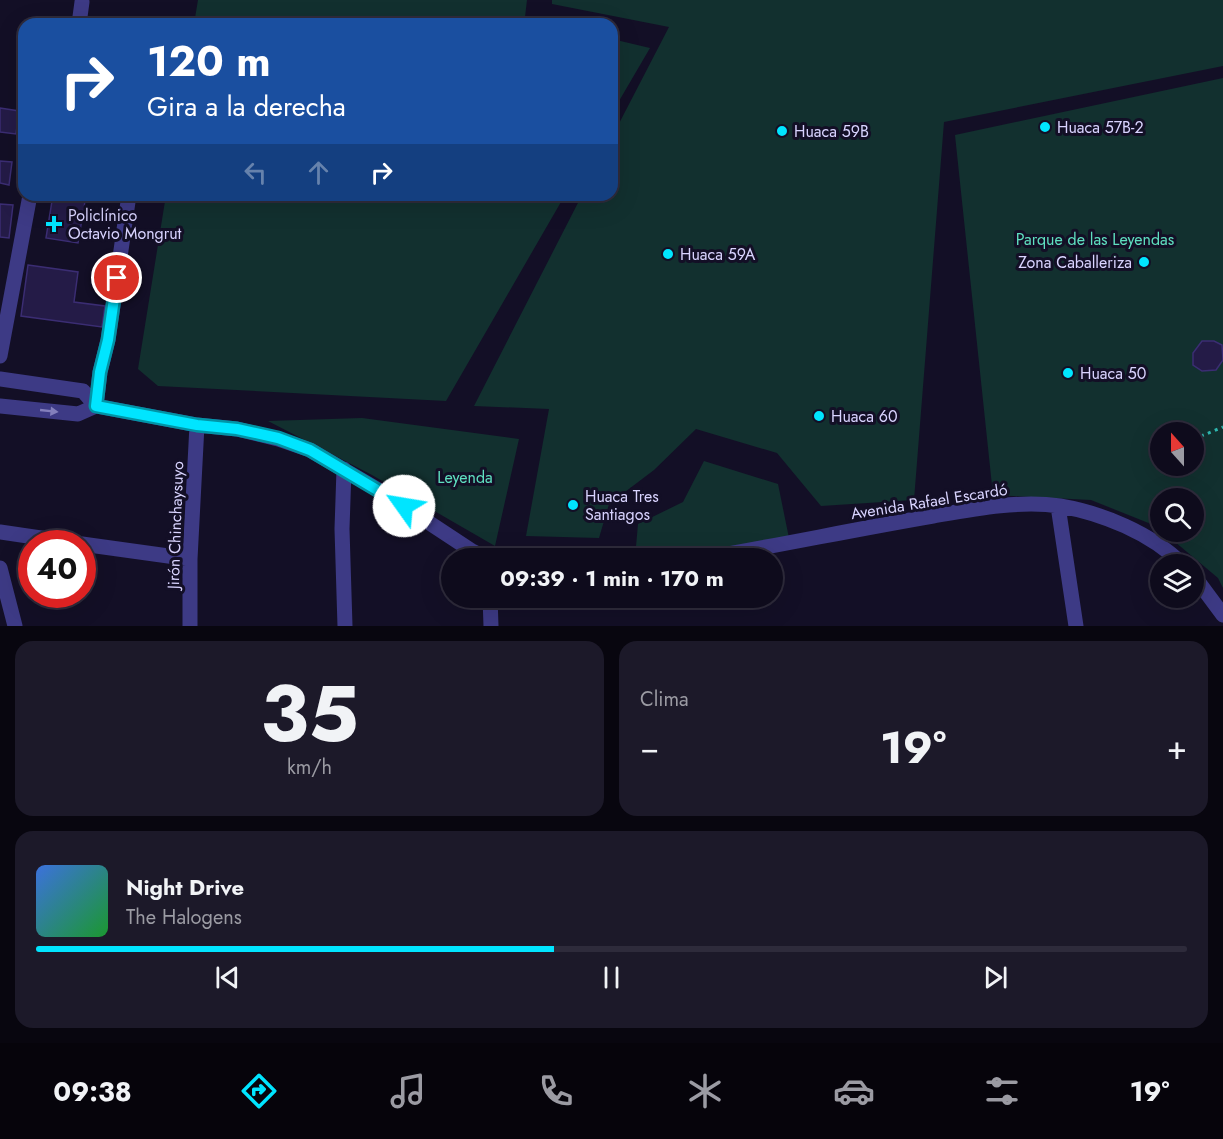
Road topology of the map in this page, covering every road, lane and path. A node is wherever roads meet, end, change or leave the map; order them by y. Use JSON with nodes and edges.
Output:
{"nodes":[{"id":1,"x":82,"y":2,"type":"dead end"},
{"id":2,"x":80,"y":18,"type":"edge"},
{"id":3,"x":29,"y":201,"type":"edge"},
{"id":4,"x":128,"y":201,"type":"edge"},
{"id":5,"x":2,"y":328,"type":"edge"},
{"id":6,"x":0,"y":356,"type":"edge"},
{"id":7,"x":0,"y":379,"type":"edge"},
{"id":8,"x":0,"y":406,"type":"edge"},
{"id":9,"x":96,"y":406,"type":"junction"},
{"id":10,"x":197,"y":425,"type":"junction"},
{"id":11,"x":1223,"y":428,"type":"edge"},
{"id":12,"x":1204,"y":435,"type":"edge"},
{"id":13,"x":344,"y":469,"type":"junction"},
{"id":14,"x":1058,"y":506,"type":"junction"},
{"id":15,"x":0,"y":532,"type":"edge"},
{"id":16,"x":18,"y":535,"type":"edge"},
{"id":17,"x":96,"y":546,"type":"edge"},
{"id":18,"x":467,"y":548,"type":"edge"},
{"id":19,"x":761,"y":548,"type":"edge"},
{"id":20,"x":1171,"y":554,"type":"edge"},
{"id":21,"x":190,"y":559,"type":"junction"},
{"id":22,"x":0,"y":568,"type":"edge"},
{"id":23,"x":2,"y":585,"type":"edge"},
{"id":24,"x":1204,"y":589,"type":"edge"},
{"id":25,"x":490,"y":608,"type":"edge"},
{"id":26,"x":1223,"y":615,"type":"edge"},
{"id":27,"x":15,"y":626,"type":"edge"},
{"id":28,"x":190,"y":626,"type":"edge"},
{"id":29,"x":345,"y":626,"type":"edge"},
{"id":30,"x":491,"y":626,"type":"edge"},
{"id":31,"x":1076,"y":626,"type":"edge"}],
"edges":[{"from":1,"to":2,"type":"street"},
{"from":3,"to":5,"type":"street"},
{"from":4,"to":9,"type":"street"},
{"from":5,"to":6,"type":"street"},
{"from":7,"to":9,"type":"street"},
{"from":8,"to":9,"type":"street","one_way":true},
{"from":9,"to":10,"type":"street"},
{"from":10,"to":13,"type":"street"},
{"from":10,"to":21,"type":"street","name":"Jirón Chinchaysuyo"},
{"from":11,"to":12,"type":"path"},
{"from":13,"to":18,"type":"street"},
{"from":13,"to":29,"type":"street"},
{"from":14,"to":19,"type":"street","name":"Avenida Rafael Escardó"},
{"from":14,"to":20,"type":"street","name":"Avenida Rafael Escardó"},
{"from":14,"to":31,"type":"street"},
{"from":15,"to":16,"type":"street"},
{"from":17,"to":21,"type":"street"},
{"from":21,"to":28,"type":"street","name":"Jirón Chinchaysuyo"},
{"from":22,"to":23,"type":"street"},
{"from":23,"to":27,"type":"street"},
{"from":24,"to":26,"type":"street"},
{"from":25,"to":30,"type":"street"}]}
